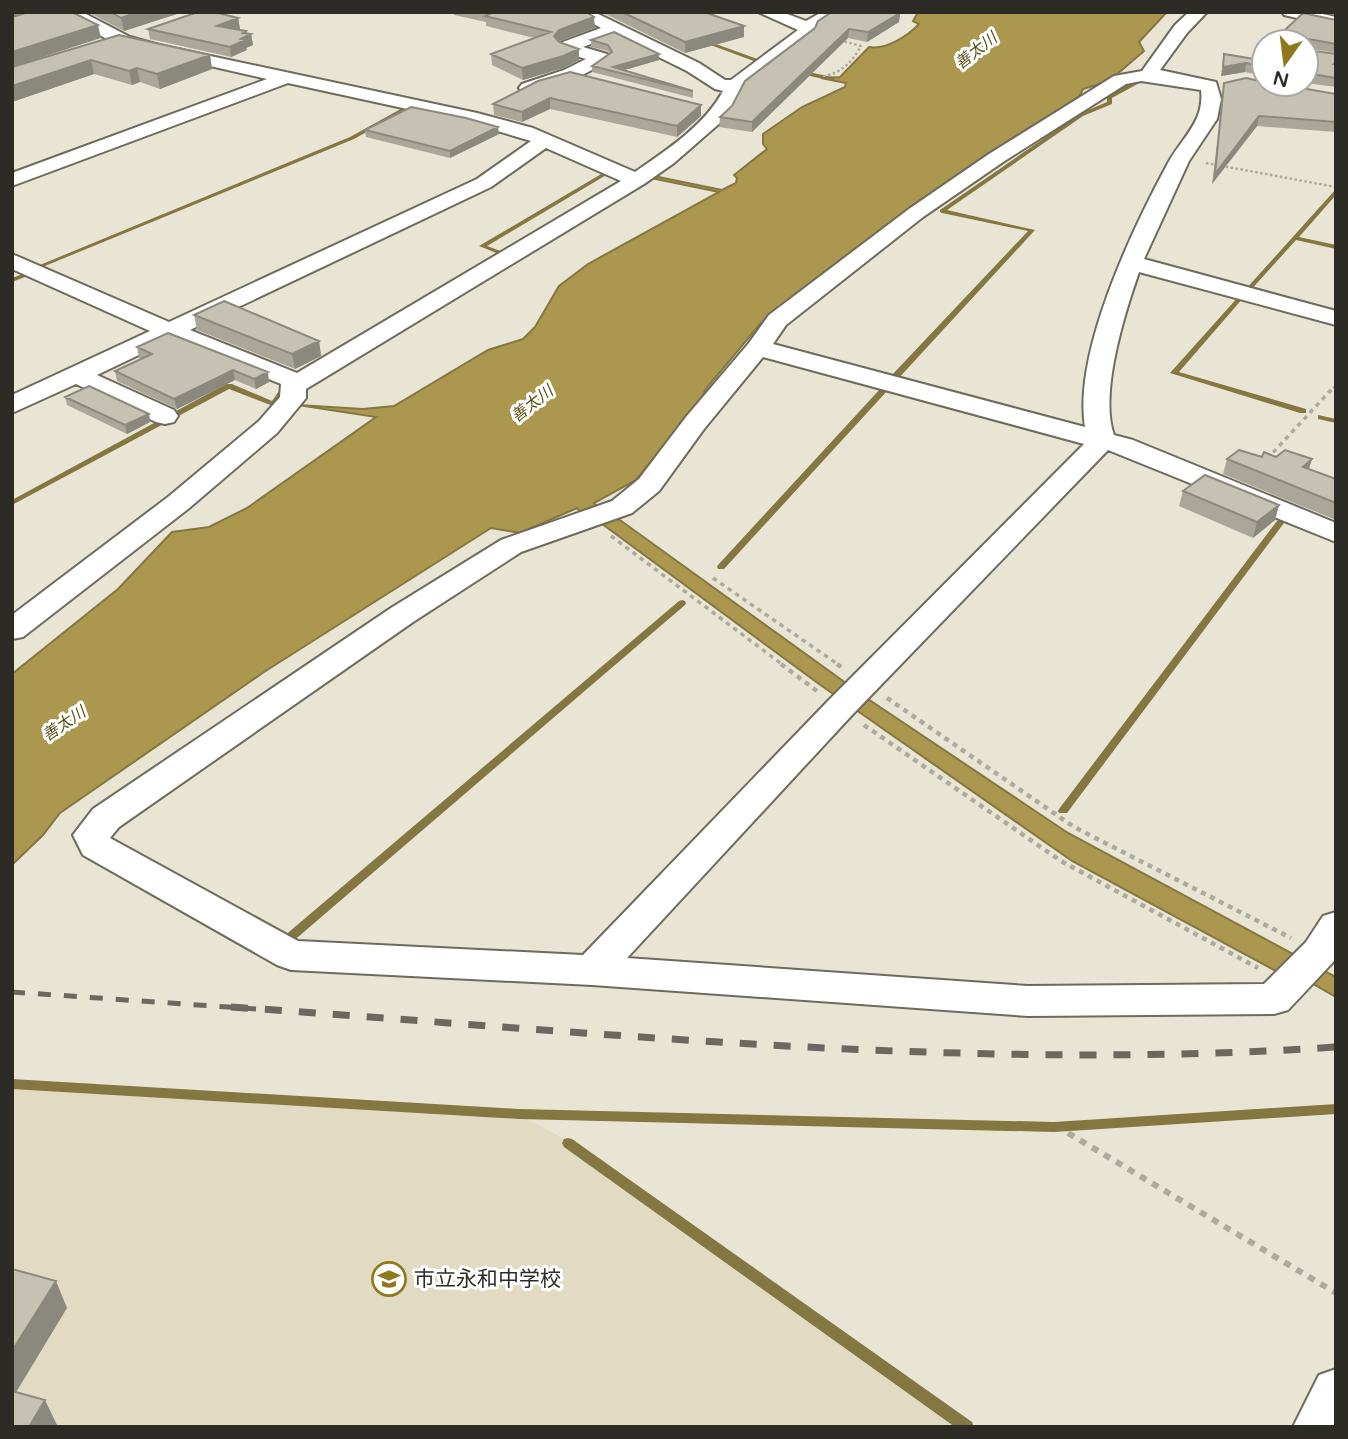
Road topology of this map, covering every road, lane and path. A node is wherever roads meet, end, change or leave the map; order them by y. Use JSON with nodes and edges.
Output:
{"nodes":[{"id":1,"x":65,"y":12,"type":"edge"},
{"id":2,"x":580,"y":12,"type":"edge"},
{"id":3,"x":766,"y":12,"type":"edge"},
{"id":4,"x":835,"y":12,"type":"edge"},
{"id":5,"x":1199,"y":12,"type":"edge"},
{"id":6,"x":1290,"y":12,"type":"edge"},
{"id":7,"x":1336,"y":22,"type":"edge"},
{"id":8,"x":102,"y":28,"type":"junction"},
{"id":9,"x":615,"y":29,"type":"junction"},
{"id":10,"x":807,"y":29,"type":"junction"},
{"id":11,"x":148,"y":33,"type":"edge"},
{"id":12,"x":79,"y":35,"type":"edge"},
{"id":13,"x":124,"y":41,"type":"junction"},
{"id":14,"x":99,"y":48,"type":"edge"},
{"id":15,"x":570,"y":74,"type":"junction"},
{"id":16,"x":824,"y":76,"type":"dead end"},
{"id":17,"x":1156,"y":76,"type":"junction"},
{"id":18,"x":286,"y":78,"type":"junction"},
{"id":19,"x":593,"y":80,"type":"edge"},
{"id":20,"x":1233,"y":82,"type":"edge"},
{"id":21,"x":736,"y":86,"type":"junction"},
{"id":22,"x":1210,"y":86,"type":"junction"},
{"id":23,"x":701,"y":107,"type":"edge"},
{"id":24,"x":722,"y":111,"type":"junction"},
{"id":25,"x":470,"y":117,"type":"junction"},
{"id":26,"x":545,"y":140,"type":"junction"},
{"id":27,"x":1181,"y":158,"type":"junction"},
{"id":28,"x":12,"y":180,"type":"edge"},
{"id":29,"x":637,"y":180,"type":"junction"},
{"id":30,"x":1336,"y":187,"type":"edge"},
{"id":31,"x":12,"y":261,"type":"edge"},
{"id":32,"x":1131,"y":263,"type":"junction"},
{"id":33,"x":1336,"y":318,"type":"edge"},
{"id":34,"x":170,"y":331,"type":"junction"},
{"id":35,"x":758,"y":348,"type":"junction"},
{"id":36,"x":77,"y":374,"type":"junction"},
{"id":37,"x":300,"y":383,"type":"junction"},
{"id":38,"x":1336,"y":386,"type":"edge"},
{"id":39,"x":12,"y":405,"type":"edge"},
{"id":40,"x":165,"y":416,"type":"dead end"},
{"id":41,"x":1103,"y":440,"type":"junction"},
{"id":42,"x":1235,"y":492,"type":"junction"},
{"id":43,"x":599,"y":515,"type":"junction"},
{"id":44,"x":1336,"y":533,"type":"edge"},
{"id":45,"x":713,"y":579,"type":"dead end"},
{"id":46,"x":12,"y":630,"type":"edge"},
{"id":47,"x":866,"y":684,"type":"junction"},
{"id":48,"x":840,"y":708,"type":"junction"},
{"id":49,"x":1328,"y":939,"type":"edge"},
{"id":50,"x":592,"y":970,"type":"junction"},
{"id":51,"x":1288,"y":984,"type":"junction"},
{"id":52,"x":1068,"y":1133,"type":"dead end"},
{"id":53,"x":1336,"y":1293,"type":"edge"},
{"id":54,"x":1336,"y":1392,"type":"edge"},
{"id":55,"x":1318,"y":1427,"type":"edge"}],
"edges":[{"from":1,"to":8,"type":"street"},
{"from":2,"to":9,"type":"street"},
{"from":3,"to":10,"type":"street"},
{"from":4,"to":10,"type":"street"},
{"from":5,"to":17,"type":"street"},
{"from":6,"to":7,"type":"street"},
{"from":8,"to":12,"type":"street"},
{"from":8,"to":13,"type":"street"},
{"from":9,"to":15,"type":"street"},
{"from":9,"to":21,"type":"street"},
{"from":10,"to":16,"type":"path"},
{"from":10,"to":21,"type":"street"},
{"from":11,"to":13,"type":"street"},
{"from":13,"to":14,"type":"street"},
{"from":13,"to":18,"type":"street"},
{"from":15,"to":19,"type":"street"},
{"from":15,"to":25,"type":"street"},
{"from":17,"to":22,"type":"street"},
{"from":17,"to":35,"type":"street"},
{"from":18,"to":25,"type":"street"},
{"from":18,"to":28,"type":"street"},
{"from":20,"to":22,"type":"street"},
{"from":21,"to":24,"type":"street"},
{"from":22,"to":27,"type":"street"},
{"from":23,"to":24,"type":"street"},
{"from":24,"to":29,"type":"street"},
{"from":25,"to":26,"type":"street"},
{"from":26,"to":29,"type":"street"},
{"from":26,"to":34,"type":"street"},
{"from":27,"to":30,"type":"path"},
{"from":27,"to":32,"type":"street"},
{"from":29,"to":37,"type":"street"},
{"from":31,"to":34,"type":"street"},
{"from":32,"to":33,"type":"street"},
{"from":32,"to":41,"type":"street"},
{"from":34,"to":36,"type":"street"},
{"from":34,"to":37,"type":"street"},
{"from":35,"to":41,"type":"street"},
{"from":35,"to":43,"type":"street"},
{"from":36,"to":39,"type":"street"},
{"from":36,"to":40,"type":"street"},
{"from":37,"to":46,"type":"street"},
{"from":38,"to":42,"type":"path"},
{"from":41,"to":42,"type":"street"},
{"from":41,"to":47,"type":"street"},
{"from":42,"to":44,"type":"street"},
{"from":43,"to":48,"type":"path"},
{"from":43,"to":50,"type":"street"},
{"from":45,"to":47,"type":"path"},
{"from":47,"to":48,"type":"street"},
{"from":47,"to":49,"type":"path"},
{"from":48,"to":50,"type":"street"},
{"from":48,"to":51,"type":"path"},
{"from":49,"to":51,"type":"street"},
{"from":50,"to":51,"type":"street"},
{"from":52,"to":53,"type":"path"},
{"from":54,"to":55,"type":"street"}]}
